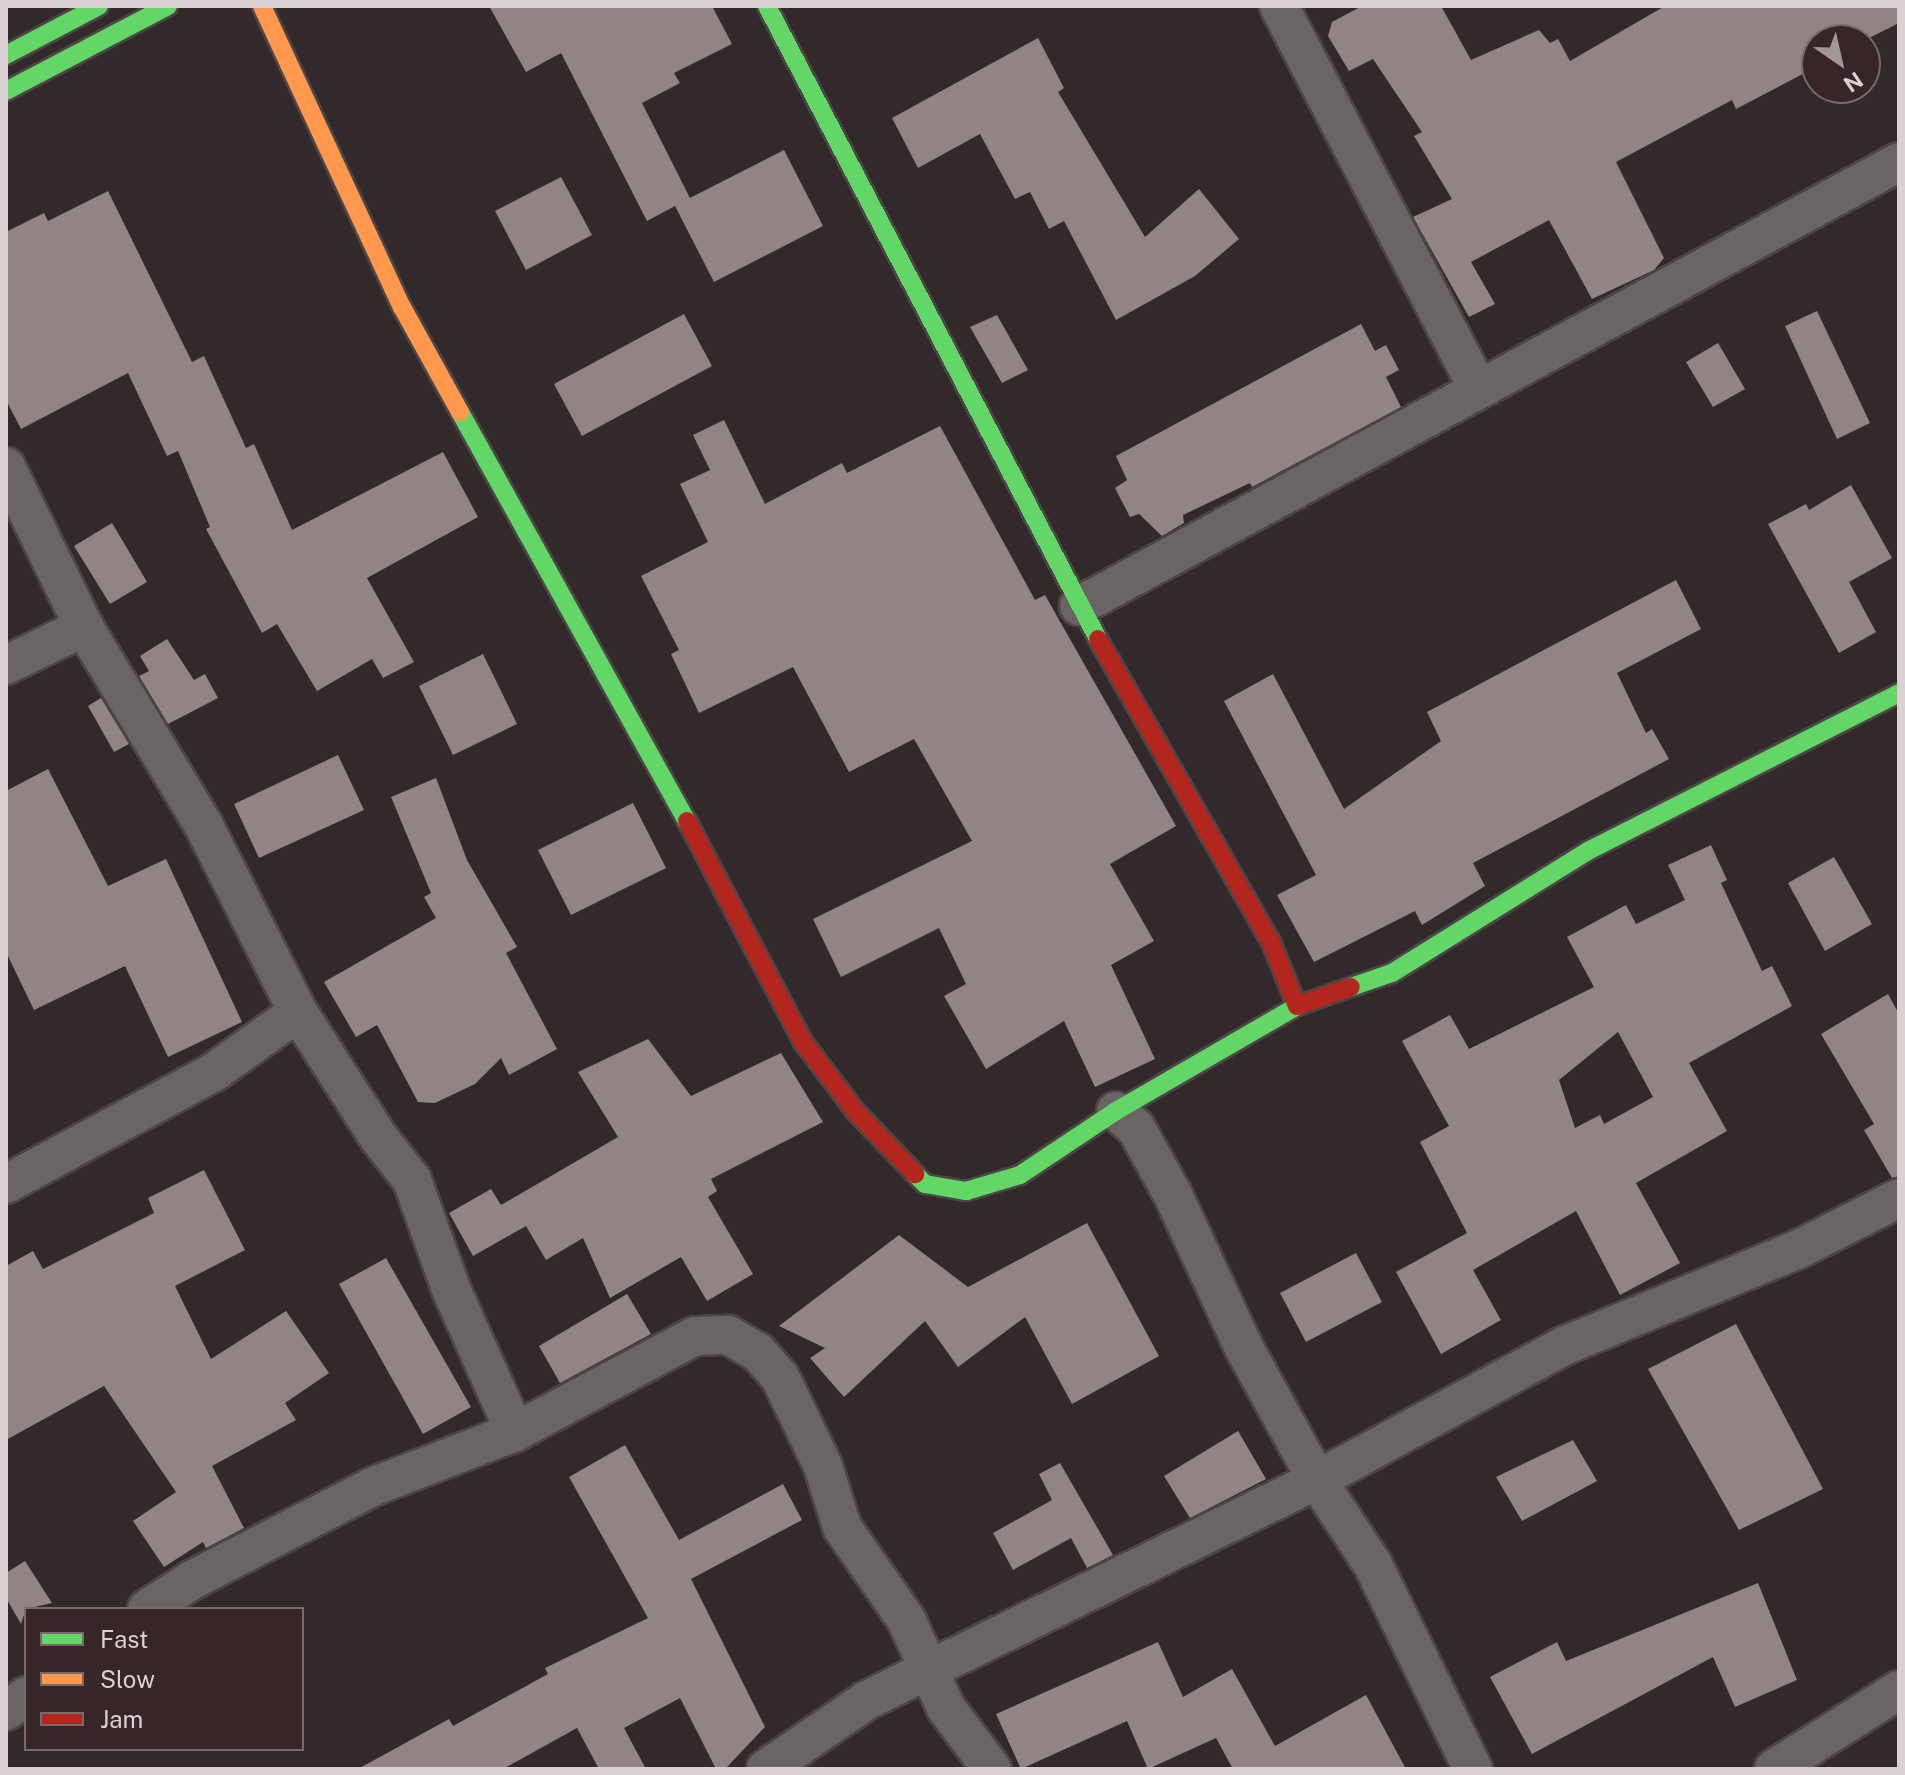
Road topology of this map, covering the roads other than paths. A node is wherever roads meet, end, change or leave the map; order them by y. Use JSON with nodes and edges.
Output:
{"nodes":[{"id":1,"x":99,"y":6,"type":"edge"},
{"id":2,"x":168,"y":6,"type":"edge"},
{"id":3,"x":262,"y":6,"type":"edge"},
{"id":4,"x":767,"y":6,"type":"edge"},
{"id":5,"x":1280,"y":7,"type":"edge"},
{"id":6,"x":6,"y":55,"type":"edge"},
{"id":7,"x":6,"y":91,"type":"edge"},
{"id":8,"x":1899,"y":162,"type":"edge"},
{"id":9,"x":1478,"y":389,"type":"junction"},
{"id":10,"x":6,"y":467,"type":"edge"},
{"id":11,"x":1079,"y":606,"type":"junction"},
{"id":12,"x":84,"y":627,"type":"junction"},
{"id":13,"x":6,"y":665,"type":"edge"},
{"id":14,"x":1899,"y":693,"type":"edge"},
{"id":15,"x":1297,"y":1006,"type":"junction"},
{"id":16,"x":298,"y":1012,"type":"junction"},
{"id":17,"x":1116,"y":1111,"type":"junction"},
{"id":18,"x":6,"y":1184,"type":"edge"},
{"id":19,"x":1899,"y":1198,"type":"edge"},
{"id":20,"x":515,"y":1432,"type":"junction"},
{"id":21,"x":1317,"y":1480,"type":"junction"},
{"id":22,"x":150,"y":1607,"type":"edge"},
{"id":23,"x":930,"y":1673,"type":"junction"},
{"id":24,"x":1899,"y":1690,"type":"edge"},
{"id":25,"x":24,"y":1698,"type":"edge"},
{"id":26,"x":6,"y":1711,"type":"edge"},
{"id":27,"x":766,"y":1769,"type":"edge"},
{"id":28,"x":992,"y":1769,"type":"edge"},
{"id":29,"x":1473,"y":1769,"type":"edge"},
{"id":30,"x":1774,"y":1769,"type":"edge"}],
"edges":[{"from":1,"to":6,"type":"street"},
{"from":2,"to":7,"type":"street"},
{"from":3,"to":17,"type":"street"},
{"from":4,"to":11,"type":"street"},
{"from":5,"to":9,"type":"street"},
{"from":8,"to":9,"type":"street"},
{"from":9,"to":11,"type":"street"},
{"from":10,"to":12,"type":"street"},
{"from":11,"to":15,"type":"street"},
{"from":12,"to":13,"type":"street"},
{"from":12,"to":16,"type":"street"},
{"from":14,"to":15,"type":"street"},
{"from":15,"to":17,"type":"street"},
{"from":16,"to":18,"type":"street"},
{"from":16,"to":20,"type":"street"},
{"from":17,"to":21,"type":"street"},
{"from":19,"to":21,"type":"street"},
{"from":20,"to":22,"type":"street"},
{"from":20,"to":23,"type":"street"},
{"from":21,"to":23,"type":"street"},
{"from":21,"to":29,"type":"street"},
{"from":23,"to":27,"type":"street"},
{"from":23,"to":28,"type":"street"},
{"from":24,"to":30,"type":"street"},
{"from":25,"to":26,"type":"street"}]}
